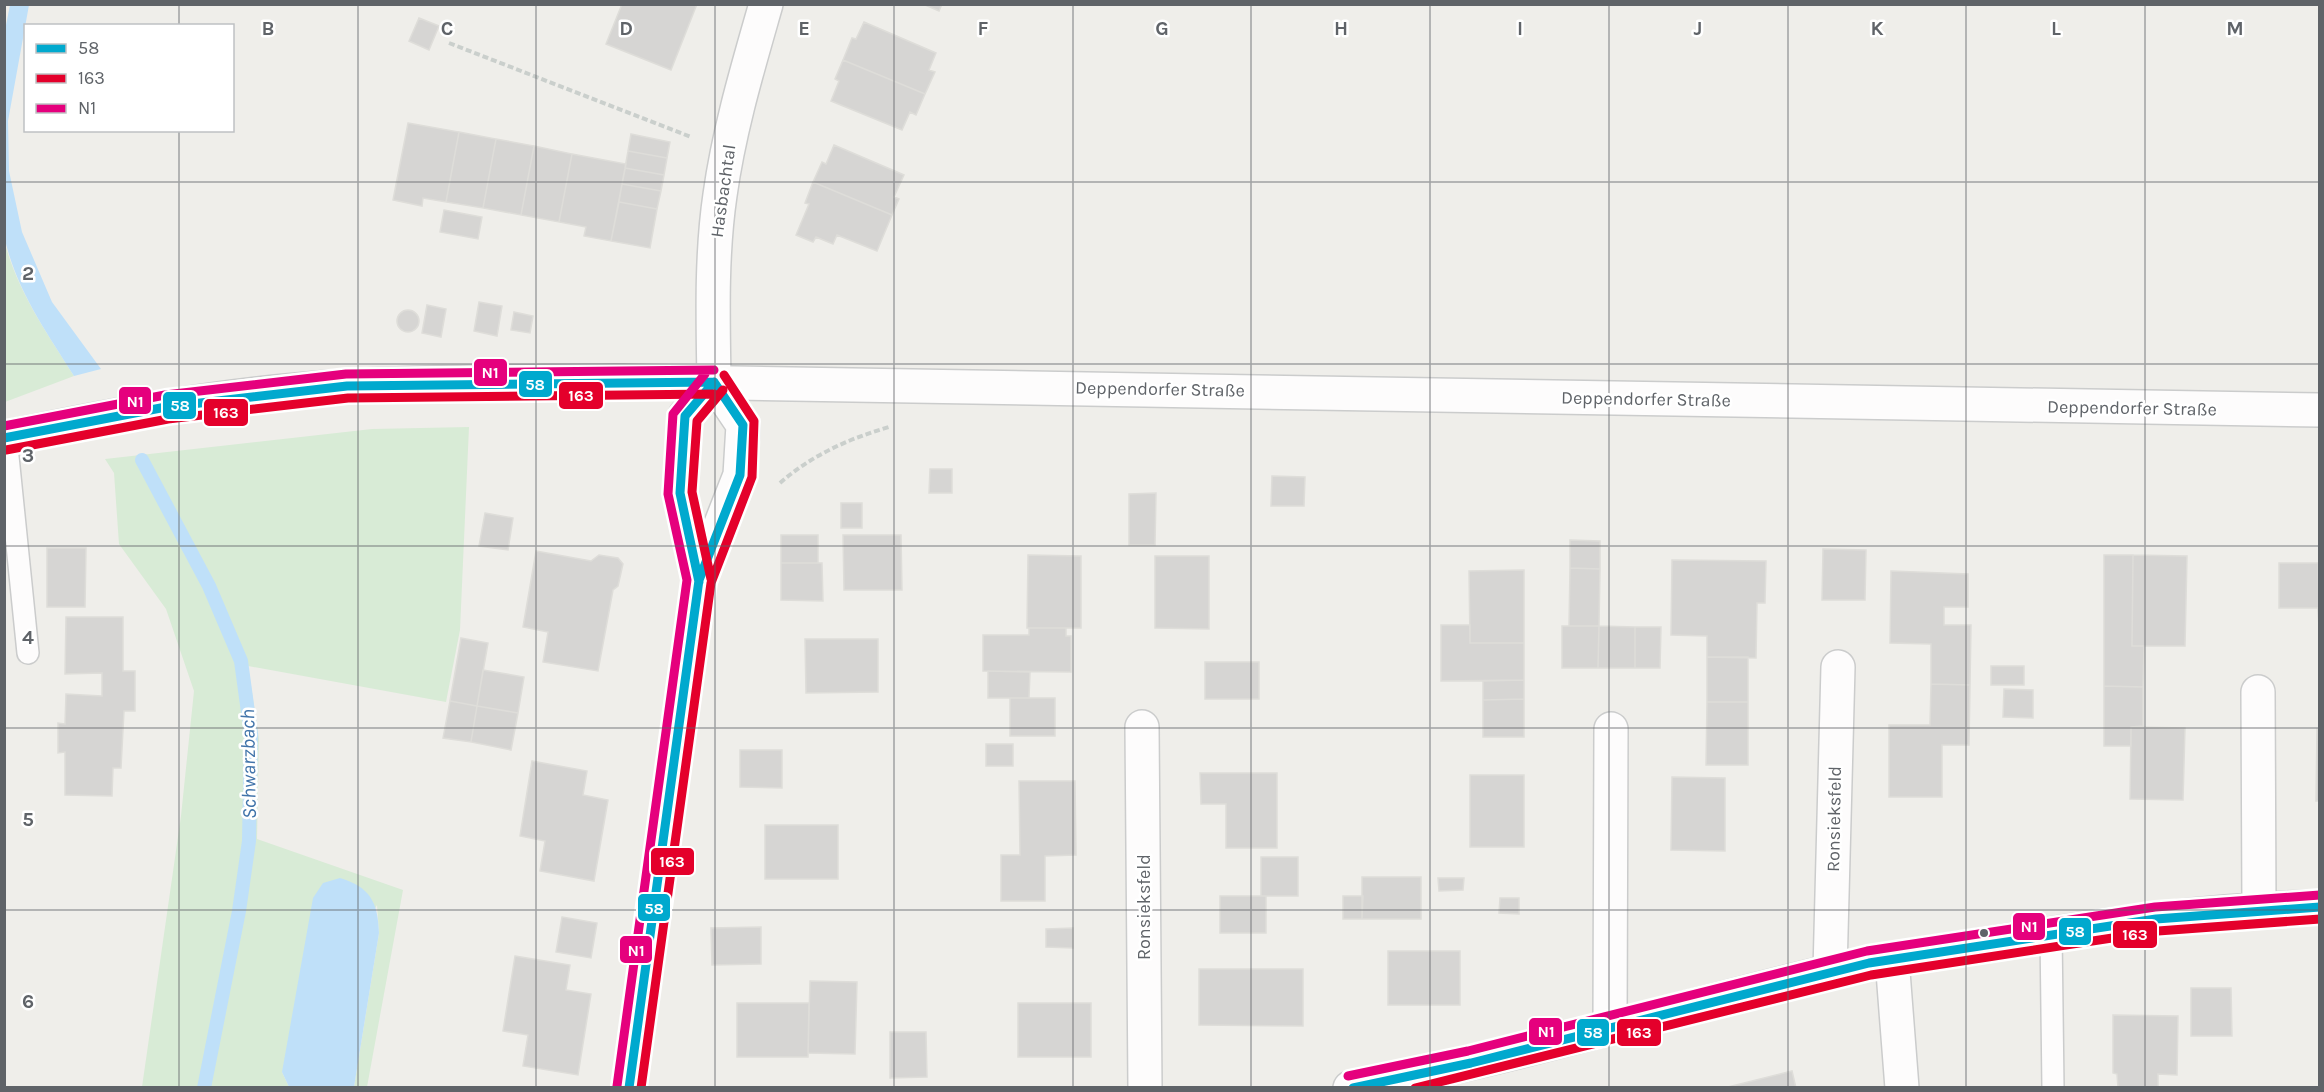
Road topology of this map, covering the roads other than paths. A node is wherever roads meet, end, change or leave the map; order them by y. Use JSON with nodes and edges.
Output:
{"nodes":[{"id":1,"x":766,"y":4,"type":"edge"},
{"id":2,"x":714,"y":382,"type":"junction"},
{"id":3,"x":2319,"y":410,"type":"edge"},
{"id":4,"x":5,"y":438,"type":"edge"},
{"id":5,"x":699,"y":580,"type":"junction"},
{"id":6,"x":28,"y":653,"type":"dead end"},
{"id":7,"x":1838,"y":667,"type":"dead end"},
{"id":8,"x":2258,"y":692,"type":"dead end"},
{"id":9,"x":1142,"y":727,"type":"dead end"},
{"id":10,"x":1611,"y":729,"type":"dead end"},
{"id":11,"x":2319,"y":907,"type":"edge"},
{"id":12,"x":2259,"y":908,"type":"junction"},
{"id":13,"x":2051,"y":933,"type":"junction"},
{"id":14,"x":1892,"y":959,"type":"junction"},
{"id":15,"x":1830,"y":971,"type":"junction"},
{"id":16,"x":1610,"y":1028,"type":"junction"},
{"id":17,"x":1428,"y":1081,"type":"edge"},
{"id":18,"x":629,"y":1088,"type":"edge"},
{"id":19,"x":1145,"y":1088,"type":"edge"},
{"id":20,"x":1350,"y":1088,"type":"edge"},
{"id":21,"x":1902,"y":1088,"type":"edge"},
{"id":22,"x":2053,"y":1088,"type":"edge"}],
"edges":[{"from":1,"to":2,"type":"street","name":"Hasbachtal"},
{"from":2,"to":3,"type":"street","name":"Deppendorfer Straße"},
{"from":2,"to":4,"type":"street","name":"Deppendorfer Straße"},
{"from":2,"to":5,"type":"street"},
{"from":2,"to":5,"type":"street"},
{"from":4,"to":6,"type":"lane"},
{"from":5,"to":18,"type":"street"},
{"from":7,"to":15,"type":"street","name":"Ronsieksfeld"},
{"from":8,"to":12,"type":"street"},
{"from":9,"to":19,"type":"street","name":"Ronsieksfeld"},
{"from":10,"to":16,"type":"street"},
{"from":11,"to":12,"type":"street"},
{"from":12,"to":13,"type":"street"},
{"from":13,"to":14,"type":"street"},
{"from":13,"to":22,"type":"lane"},
{"from":14,"to":15,"type":"street"},
{"from":14,"to":21,"type":"street"},
{"from":15,"to":16,"type":"street"},
{"from":16,"to":17,"type":"street"},
{"from":17,"to":20,"type":"street"}]}
